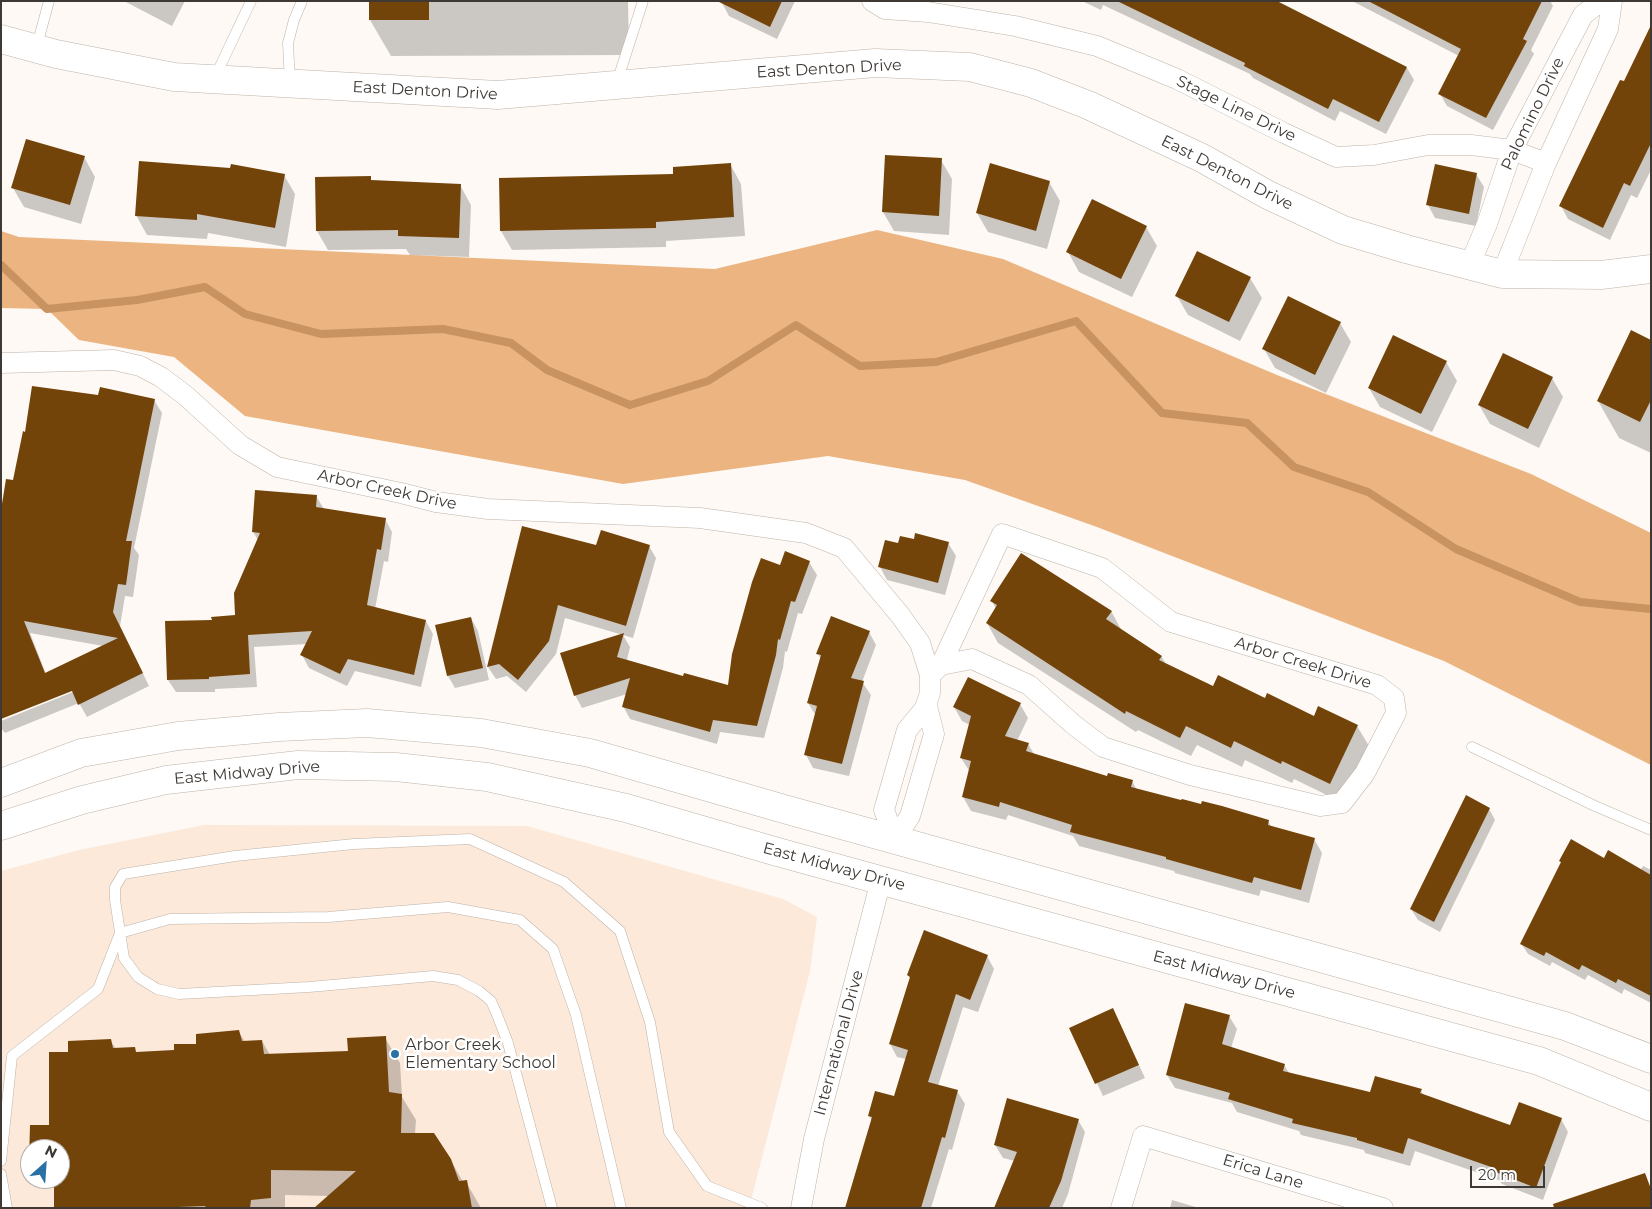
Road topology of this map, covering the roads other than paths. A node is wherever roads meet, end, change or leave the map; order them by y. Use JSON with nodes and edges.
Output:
{"nodes":[{"id":1,"x":48,"y":1,"type":"edge"},
{"id":2,"x":251,"y":1,"type":"edge"},
{"id":3,"x":302,"y":1,"type":"edge"},
{"id":4,"x":643,"y":1,"type":"edge"},
{"id":5,"x":872,"y":1,"type":"edge"},
{"id":6,"x":1601,"y":1,"type":"edge"},
{"id":7,"x":1612,"y":1,"type":"edge"},
{"id":8,"x":1,"y":39,"type":"edge"},
{"id":9,"x":36,"y":49,"type":"junction"},
{"id":10,"x":214,"y":79,"type":"junction"},
{"id":11,"x":290,"y":83,"type":"junction"},
{"id":12,"x":616,"y":85,"type":"junction"},
{"id":13,"x":1512,"y":150,"type":"junction"},
{"id":14,"x":1546,"y":163,"type":"junction"},
{"id":15,"x":1470,"y":264,"type":"junction"},
{"id":16,"x":1651,"y":269,"type":"edge"},
{"id":17,"x":1502,"y":274,"type":"junction"},
{"id":18,"x":1,"y":363,"type":"edge"},
{"id":19,"x":935,"y":670,"type":"junction"},
{"id":20,"x":925,"y":708,"type":"junction"},
{"id":21,"x":1472,"y":747,"type":"dead end"},
{"id":22,"x":1,"y":783,"type":"edge"},
{"id":23,"x":1,"y":826,"type":"edge"},
{"id":24,"x":1651,"y":830,"type":"edge"},
{"id":25,"x":895,"y":839,"type":"junction"},
{"id":26,"x":881,"y":880,"type":"junction"},
{"id":27,"x":120,"y":934,"type":"junction"},
{"id":28,"x":1651,"y":1059,"type":"edge"},
{"id":29,"x":1651,"y":1107,"type":"edge"},
{"id":30,"x":1,"y":1161,"type":"edge"},
{"id":31,"x":1,"y":1174,"type":"edge"},
{"id":32,"x":7,"y":1208,"type":"edge"},
{"id":33,"x":552,"y":1208,"type":"edge"},
{"id":34,"x":621,"y":1208,"type":"edge"},
{"id":35,"x":762,"y":1208,"type":"edge"},
{"id":36,"x":801,"y":1208,"type":"edge"},
{"id":37,"x":1121,"y":1208,"type":"edge"},
{"id":38,"x":1383,"y":1208,"type":"edge"}],
"edges":[{"from":1,"to":9,"type":"lane"},
{"from":2,"to":10,"type":"lane"},
{"from":3,"to":11,"type":"lane"},
{"from":4,"to":12,"type":"lane"},
{"from":5,"to":13,"type":"street","name":"Stage Line Drive"},
{"from":6,"to":13,"type":"street","name":"Palomino Drive"},
{"from":7,"to":14,"type":"street","name":"Palomino Drive"},
{"from":8,"to":9,"type":"main road","name":"East Denton Drive"},
{"from":9,"to":10,"type":"main road","name":"East Denton Drive"},
{"from":10,"to":11,"type":"main road","name":"East Denton Drive"},
{"from":11,"to":12,"type":"main road","name":"East Denton Drive"},
{"from":12,"to":15,"type":"main road","name":"East Denton Drive"},
{"from":13,"to":14,"type":"street","name":"Stage Line Drive"},
{"from":13,"to":15,"type":"street","name":"Palomino Drive"},
{"from":14,"to":17,"type":"street","name":"Palomino Drive"},
{"from":15,"to":17,"type":"main road","name":"East Denton Drive"},
{"from":16,"to":17,"type":"main road","name":"East Denton Drive"},
{"from":18,"to":19,"type":"street","name":"Arbor Creek Drive"},
{"from":19,"to":19,"type":"street","name":"Arbor Creek Drive"},
{"from":19,"to":20,"type":"street"},
{"from":20,"to":25,"type":"street"},
{"from":20,"to":25,"type":"street"},
{"from":21,"to":24,"type":"lane"},
{"from":22,"to":25,"type":"main road"},
{"from":23,"to":26,"type":"main road","name":"East Midway Drive"},
{"from":25,"to":26,"type":"main road"},
{"from":25,"to":28,"type":"main road"},
{"from":26,"to":29,"type":"main road","name":"East Midway Drive"},
{"from":26,"to":36,"type":"street","name":"International Drive"},
{"from":27,"to":30,"type":"lane"},
{"from":27,"to":33,"type":"lane"},
{"from":27,"to":34,"type":"lane"},
{"from":27,"to":35,"type":"lane"},
{"from":31,"to":32,"type":"lane"},
{"from":37,"to":38,"type":"street","name":"Erica Lane"}]}
